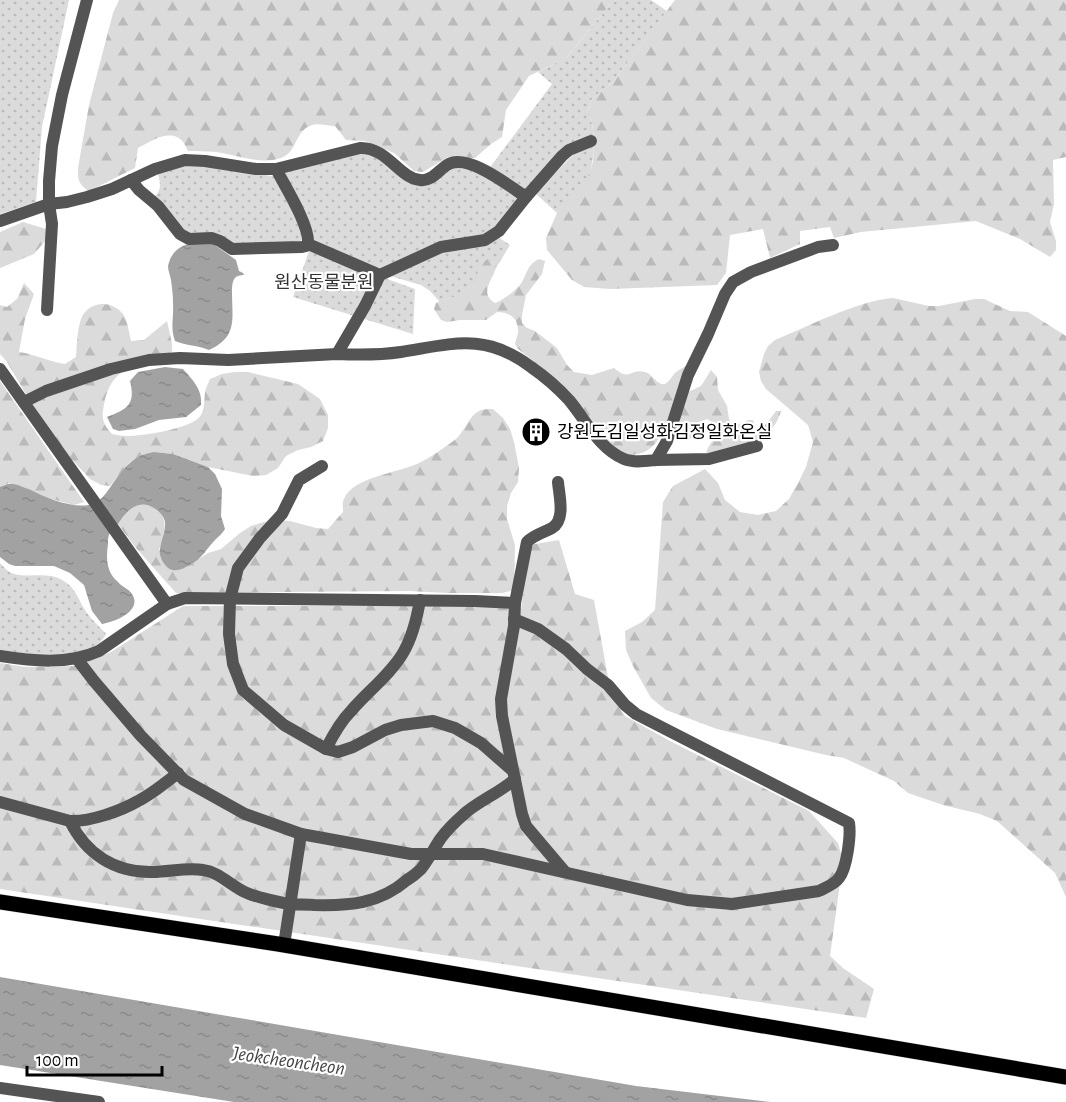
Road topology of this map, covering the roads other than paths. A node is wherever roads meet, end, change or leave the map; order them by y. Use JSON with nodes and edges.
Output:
{"nodes":[{"id":1,"x":87,"y":0,"type":"edge"},
{"id":2,"x":591,"y":141,"type":"dead end"},
{"id":3,"x":276,"y":170,"type":"junction"},
{"id":4,"x":131,"y":180,"type":"junction"},
{"id":5,"x":526,"y":197,"type":"junction"},
{"id":6,"x":49,"y":204,"type":"junction"},
{"id":7,"x":0,"y":221,"type":"edge"},
{"id":8,"x":308,"y":244,"type":"junction"},
{"id":9,"x":833,"y":245,"type":"dead end"},
{"id":10,"x":380,"y":274,"type":"junction"},
{"id":11,"x":47,"y":310,"type":"dead end"},
{"id":12,"x":337,"y":354,"type":"junction"},
{"id":13,"x":0,"y":369,"type":"edge"},
{"id":14,"x":24,"y":402,"type":"junction"},
{"id":15,"x":757,"y":446,"type":"dead end"},
{"id":16,"x":656,"y":460,"type":"junction"},
{"id":17,"x":322,"y":466,"type":"dead end"},
{"id":18,"x":558,"y":482,"type":"dead end"},
{"id":19,"x":230,"y":599,"type":"junction"},
{"id":20,"x":420,"y":600,"type":"junction"},
{"id":21,"x":515,"y":603,"type":"junction"},
{"id":22,"x":167,"y":604,"type":"junction"},
{"id":23,"x":514,"y":619,"type":"junction"},
{"id":24,"x":0,"y":656,"type":"edge"},
{"id":25,"x":76,"y":659,"type":"junction"},
{"id":26,"x":326,"y":749,"type":"junction"},
{"id":27,"x":178,"y":774,"type":"junction"},
{"id":28,"x":514,"y":775,"type":"junction"},
{"id":29,"x":0,"y":802,"type":"edge"},
{"id":30,"x":70,"y":821,"type":"junction"},
{"id":31,"x":301,"y":834,"type":"junction"},
{"id":32,"x":432,"y":854,"type":"junction"},
{"id":33,"x":565,"y":872,"type":"junction"},
{"id":34,"x":0,"y":902,"type":"edge"},
{"id":35,"x":290,"y":904,"type":"junction"},
{"id":36,"x":284,"y":945,"type":"junction"},
{"id":37,"x":1066,"y":1077,"type":"edge"},
{"id":38,"x":0,"y":1088,"type":"edge"},
{"id":39,"x":99,"y":1102,"type":"edge"}],
"edges":[{"from":1,"to":6,"type":"street"},
{"from":2,"to":5,"type":"street"},
{"from":3,"to":4,"type":"street"},
{"from":3,"to":5,"type":"street"},
{"from":3,"to":8,"type":"street"},
{"from":4,"to":6,"type":"street"},
{"from":4,"to":8,"type":"street"},
{"from":5,"to":10,"type":"street"},
{"from":6,"to":7,"type":"street"},
{"from":6,"to":11,"type":"street"},
{"from":8,"to":10,"type":"street"},
{"from":9,"to":16,"type":"street"},
{"from":10,"to":12,"type":"street"},
{"from":12,"to":14,"type":"street"},
{"from":12,"to":16,"type":"street"},
{"from":13,"to":14,"type":"street"},
{"from":14,"to":22,"type":"street"},
{"from":15,"to":16,"type":"street"},
{"from":17,"to":19,"type":"street"},
{"from":18,"to":21,"type":"street"},
{"from":19,"to":20,"type":"street"},
{"from":19,"to":22,"type":"street"},
{"from":19,"to":26,"type":"street"},
{"from":20,"to":21,"type":"street"},
{"from":20,"to":26,"type":"street"},
{"from":21,"to":23,"type":"street"},
{"from":22,"to":25,"type":"street"},
{"from":23,"to":28,"type":"street"},
{"from":23,"to":33,"type":"street"},
{"from":24,"to":25,"type":"street"},
{"from":25,"to":27,"type":"street"},
{"from":26,"to":28,"type":"street"},
{"from":27,"to":30,"type":"street"},
{"from":27,"to":31,"type":"street"},
{"from":28,"to":32,"type":"street"},
{"from":28,"to":33,"type":"street"},
{"from":29,"to":30,"type":"street"},
{"from":30,"to":35,"type":"street"},
{"from":31,"to":32,"type":"street"},
{"from":31,"to":35,"type":"street"},
{"from":32,"to":33,"type":"street"},
{"from":32,"to":35,"type":"street"},
{"from":34,"to":36,"type":"main road"},
{"from":35,"to":36,"type":"street"},
{"from":36,"to":37,"type":"main road"},
{"from":38,"to":39,"type":"street"}]}
